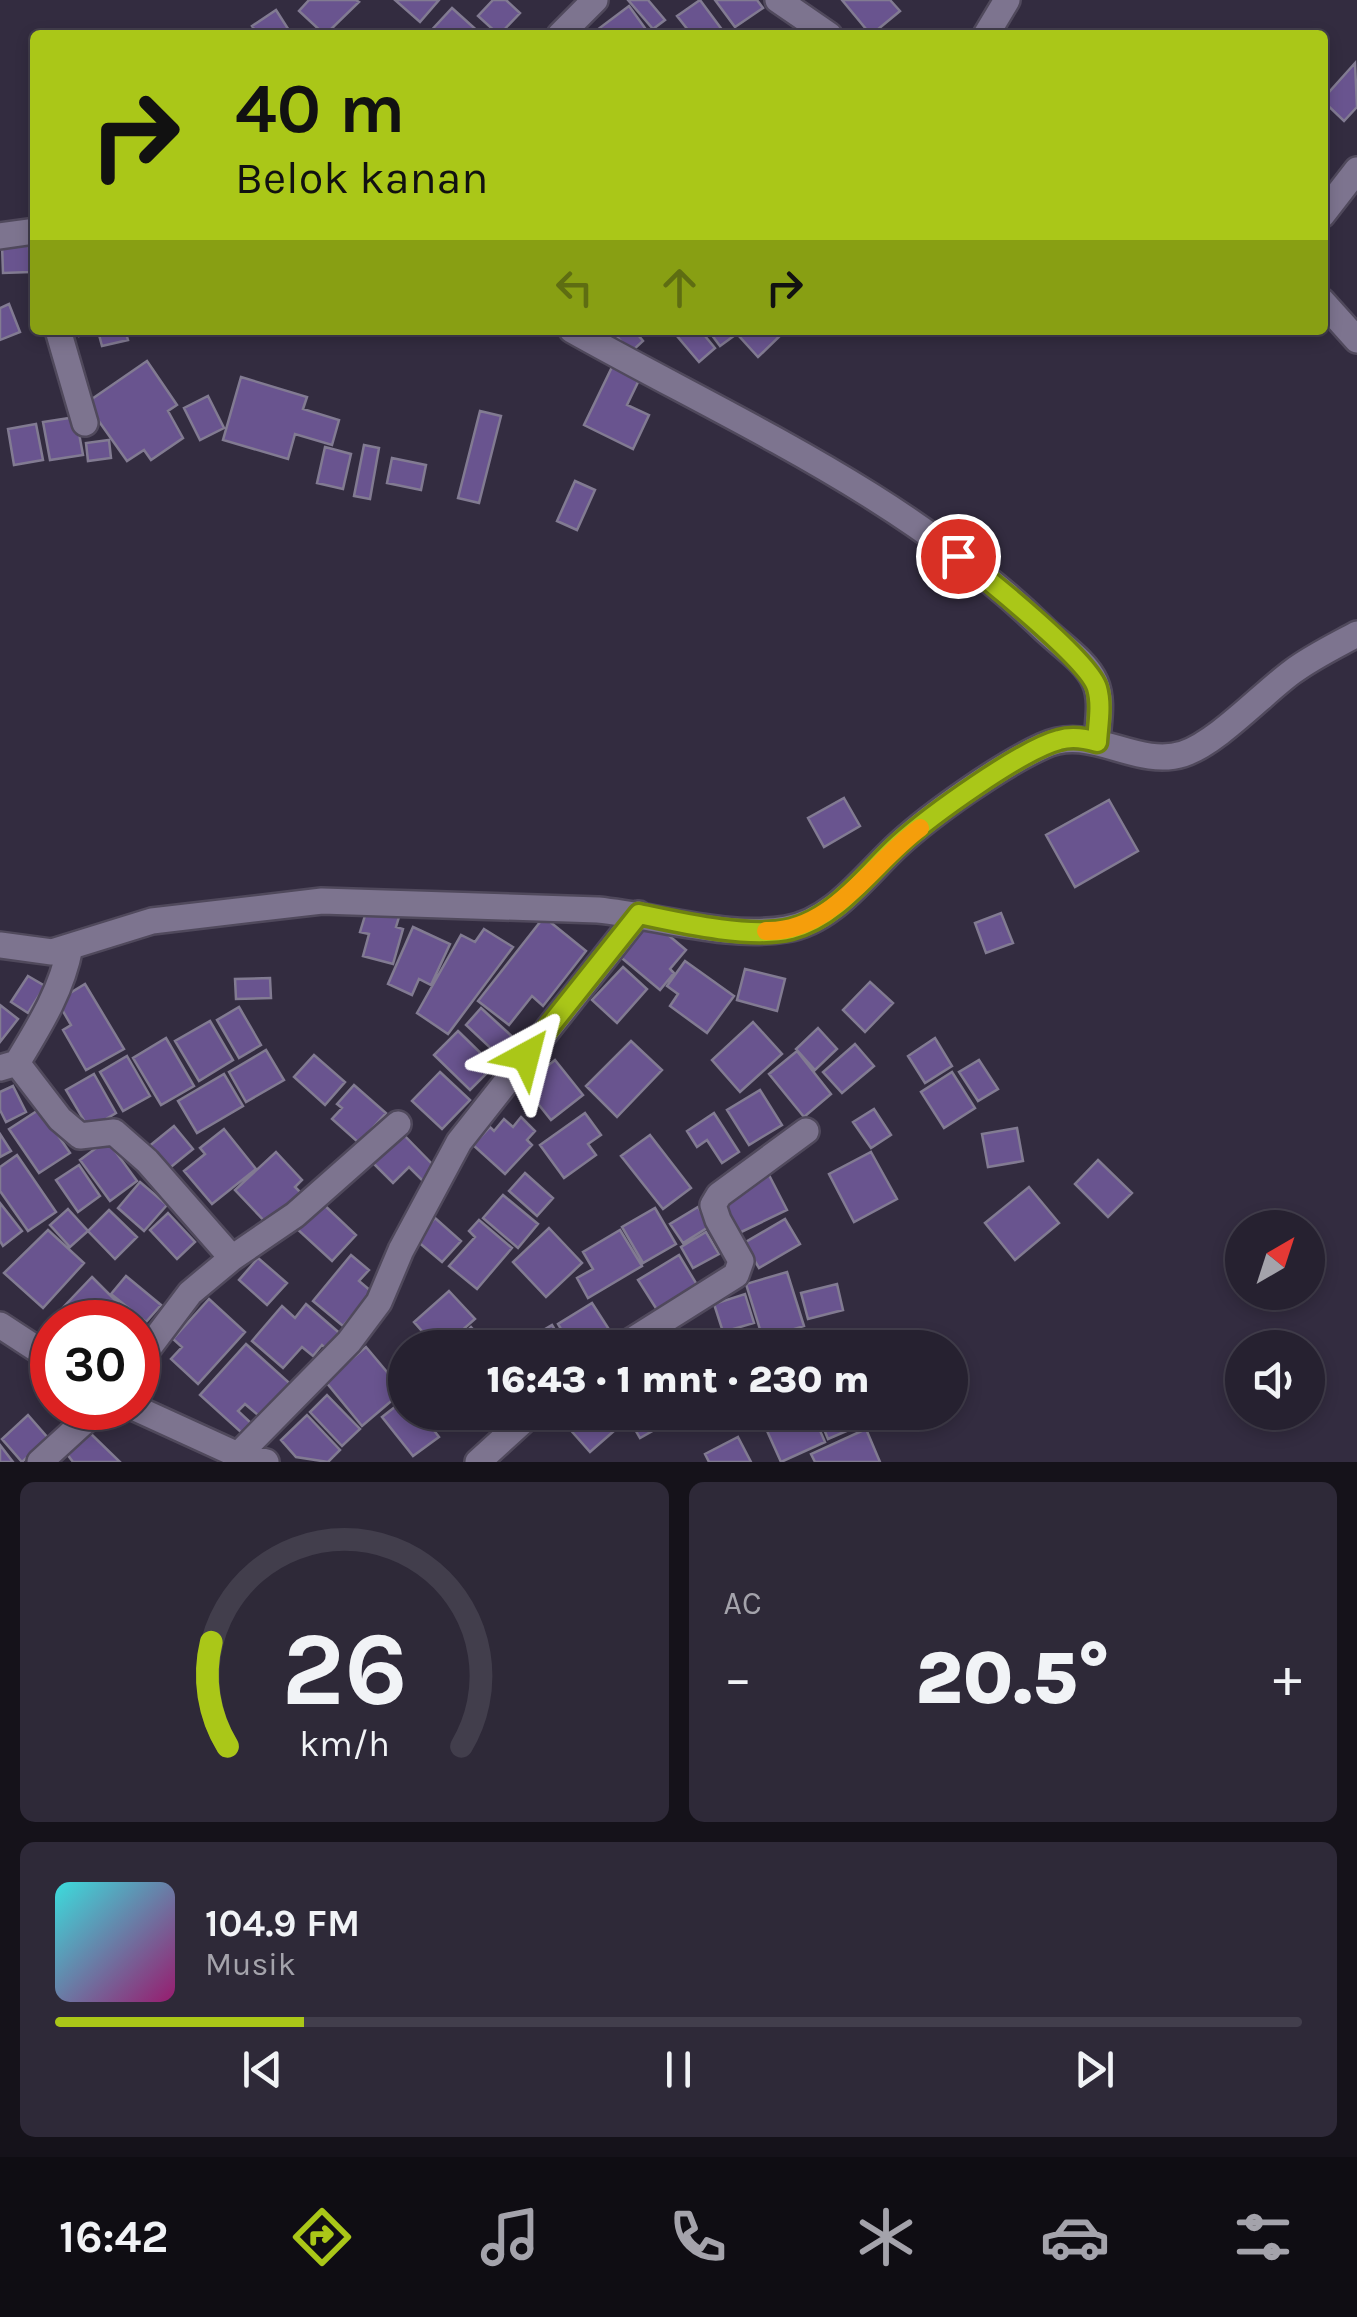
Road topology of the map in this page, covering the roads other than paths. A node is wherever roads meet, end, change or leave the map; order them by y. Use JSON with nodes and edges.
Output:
{"nodes":[{"id":1,"x":595,"y":0,"type":"edge"},
{"id":2,"x":778,"y":0,"type":"edge"},
{"id":3,"x":1008,"y":0,"type":"edge"},
{"id":4,"x":565,"y":30,"type":"edge"},
{"id":5,"x":822,"y":30,"type":"edge"},
{"id":6,"x":989,"y":30,"type":"edge"},
{"id":7,"x":1357,"y":170,"type":"edge"},
{"id":8,"x":1328,"y":208,"type":"edge"},
{"id":9,"x":0,"y":236,"type":"edge"},
{"id":10,"x":30,"y":237,"type":"edge"},
{"id":11,"x":1328,"y":308,"type":"edge"},
{"id":12,"x":59,"y":335,"type":"edge"},
{"id":13,"x":581,"y":335,"type":"edge"},
{"id":14,"x":1357,"y":340,"type":"edge"},
{"id":15,"x":85,"y":424,"type":"dead end"},
{"id":16,"x":1357,"y":634,"type":"edge"},
{"id":17,"x":1097,"y":742,"type":"junction"},
{"id":18,"x":639,"y":914,"type":"junction"},
{"id":19,"x":0,"y":945,"type":"edge"},
{"id":20,"x":70,"y":946,"type":"junction"},
{"id":21,"x":8,"y":1066,"type":"edge"},
{"id":22,"x":398,"y":1124,"type":"dead end"},
{"id":23,"x":806,"y":1131,"type":"dead end"},
{"id":24,"x":232,"y":1258,"type":"junction"},
{"id":25,"x":0,"y":1325,"type":"edge"},
{"id":26,"x":649,"y":1330,"type":"edge"},
{"id":27,"x":160,"y":1333,"type":"edge"},
{"id":28,"x":30,"y":1345,"type":"edge"},
{"id":29,"x":160,"y":1419,"type":"edge"},
{"id":30,"x":75,"y":1430,"type":"edge"},
{"id":31,"x":513,"y":1430,"type":"edge"},
{"id":32,"x":238,"y":1455,"type":"junction"},
{"id":33,"x":40,"y":1462,"type":"edge"},
{"id":34,"x":266,"y":1462,"type":"edge"},
{"id":35,"x":478,"y":1462,"type":"edge"}],
"edges":[{"from":1,"to":4,"type":"street"},
{"from":2,"to":5,"type":"street"},
{"from":3,"to":6,"type":"street"},
{"from":7,"to":8,"type":"street"},
{"from":9,"to":10,"type":"street"},
{"from":11,"to":14,"type":"street"},
{"from":12,"to":15,"type":"street"},
{"from":13,"to":17,"type":"street"},
{"from":16,"to":17,"type":"street"},
{"from":17,"to":18,"type":"street"},
{"from":18,"to":20,"type":"street"},
{"from":18,"to":32,"type":"street"},
{"from":19,"to":20,"type":"street"},
{"from":20,"to":21,"type":"street"},
{"from":21,"to":24,"type":"street"},
{"from":22,"to":24,"type":"street"},
{"from":23,"to":26,"type":"street"},
{"from":24,"to":27,"type":"street"},
{"from":25,"to":28,"type":"street"},
{"from":29,"to":32,"type":"street"},
{"from":30,"to":33,"type":"street"},
{"from":31,"to":35,"type":"street"},
{"from":32,"to":34,"type":"street"}]}
